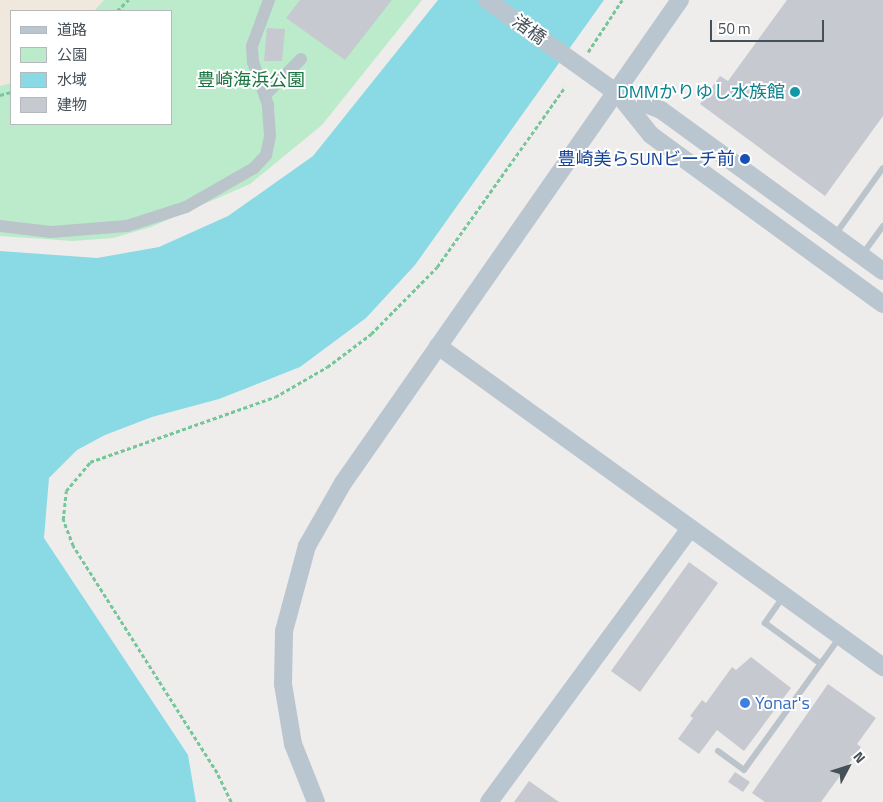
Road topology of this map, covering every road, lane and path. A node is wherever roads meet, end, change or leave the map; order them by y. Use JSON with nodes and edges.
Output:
{"nodes":[{"id":1,"x":128,"y":0,"type":"edge"},
{"id":2,"x":269,"y":0,"type":"edge"},
{"id":3,"x":487,"y":0,"type":"edge"},
{"id":4,"x":622,"y":0,"type":"edge"},
{"id":5,"x":680,"y":0,"type":"edge"},
{"id":6,"x":118,"y":10,"type":"edge"},
{"id":7,"x":579,"y":57,"type":"junction"},
{"id":8,"x":301,"y":59,"type":"dead end"},
{"id":9,"x":565,"y":87,"type":"dead end"},
{"id":10,"x":617,"y":93,"type":"junction"},
{"id":11,"x":265,"y":95,"type":"junction"},
{"id":12,"x":883,"y":168,"type":"edge"},
{"id":13,"x":0,"y":226,"type":"edge"},
{"id":14,"x":883,"y":226,"type":"edge"},
{"id":15,"x":834,"y":236,"type":"junction"},
{"id":16,"x":862,"y":256,"type":"junction"},
{"id":17,"x":883,"y":271,"type":"edge"},
{"id":18,"x":883,"y":304,"type":"edge"},
{"id":19,"x":438,"y":346,"type":"junction"},
{"id":20,"x":690,"y":528,"type":"junction"},
{"id":21,"x":784,"y":595,"type":"junction"},
{"id":22,"x":841,"y":636,"type":"junction"},
{"id":23,"x":821,"y":664,"type":"junction"},
{"id":24,"x":883,"y":667,"type":"edge"},
{"id":25,"x":718,"y":751,"type":"dead end"},
{"id":26,"x":231,"y":802,"type":"edge"},
{"id":27,"x":316,"y":802,"type":"edge"},
{"id":28,"x":489,"y":802,"type":"edge"}],
"edges":[{"from":1,"to":6,"type":"path"},
{"from":2,"to":11,"type":"street"},
{"from":3,"to":7,"type":"street","name":"渚橋"},
{"from":4,"to":7,"type":"path"},
{"from":5,"to":10,"type":"street"},
{"from":7,"to":10,"type":"street","name":"渚橋"},
{"from":8,"to":11,"type":"street"},
{"from":9,"to":26,"type":"path"},
{"from":10,"to":15,"type":"street"},
{"from":10,"to":18,"type":"street"},
{"from":10,"to":19,"type":"street"},
{"from":11,"to":13,"type":"street"},
{"from":12,"to":15,"type":"lane"},
{"from":14,"to":16,"type":"lane"},
{"from":15,"to":16,"type":"street"},
{"from":16,"to":17,"type":"street"},
{"from":19,"to":20,"type":"street"},
{"from":19,"to":27,"type":"street"},
{"from":20,"to":21,"type":"street"},
{"from":20,"to":28,"type":"street"},
{"from":21,"to":22,"type":"street"},
{"from":21,"to":23,"type":"lane"},
{"from":22,"to":23,"type":"lane"},
{"from":22,"to":24,"type":"street"},
{"from":23,"to":25,"type":"lane"}]}
